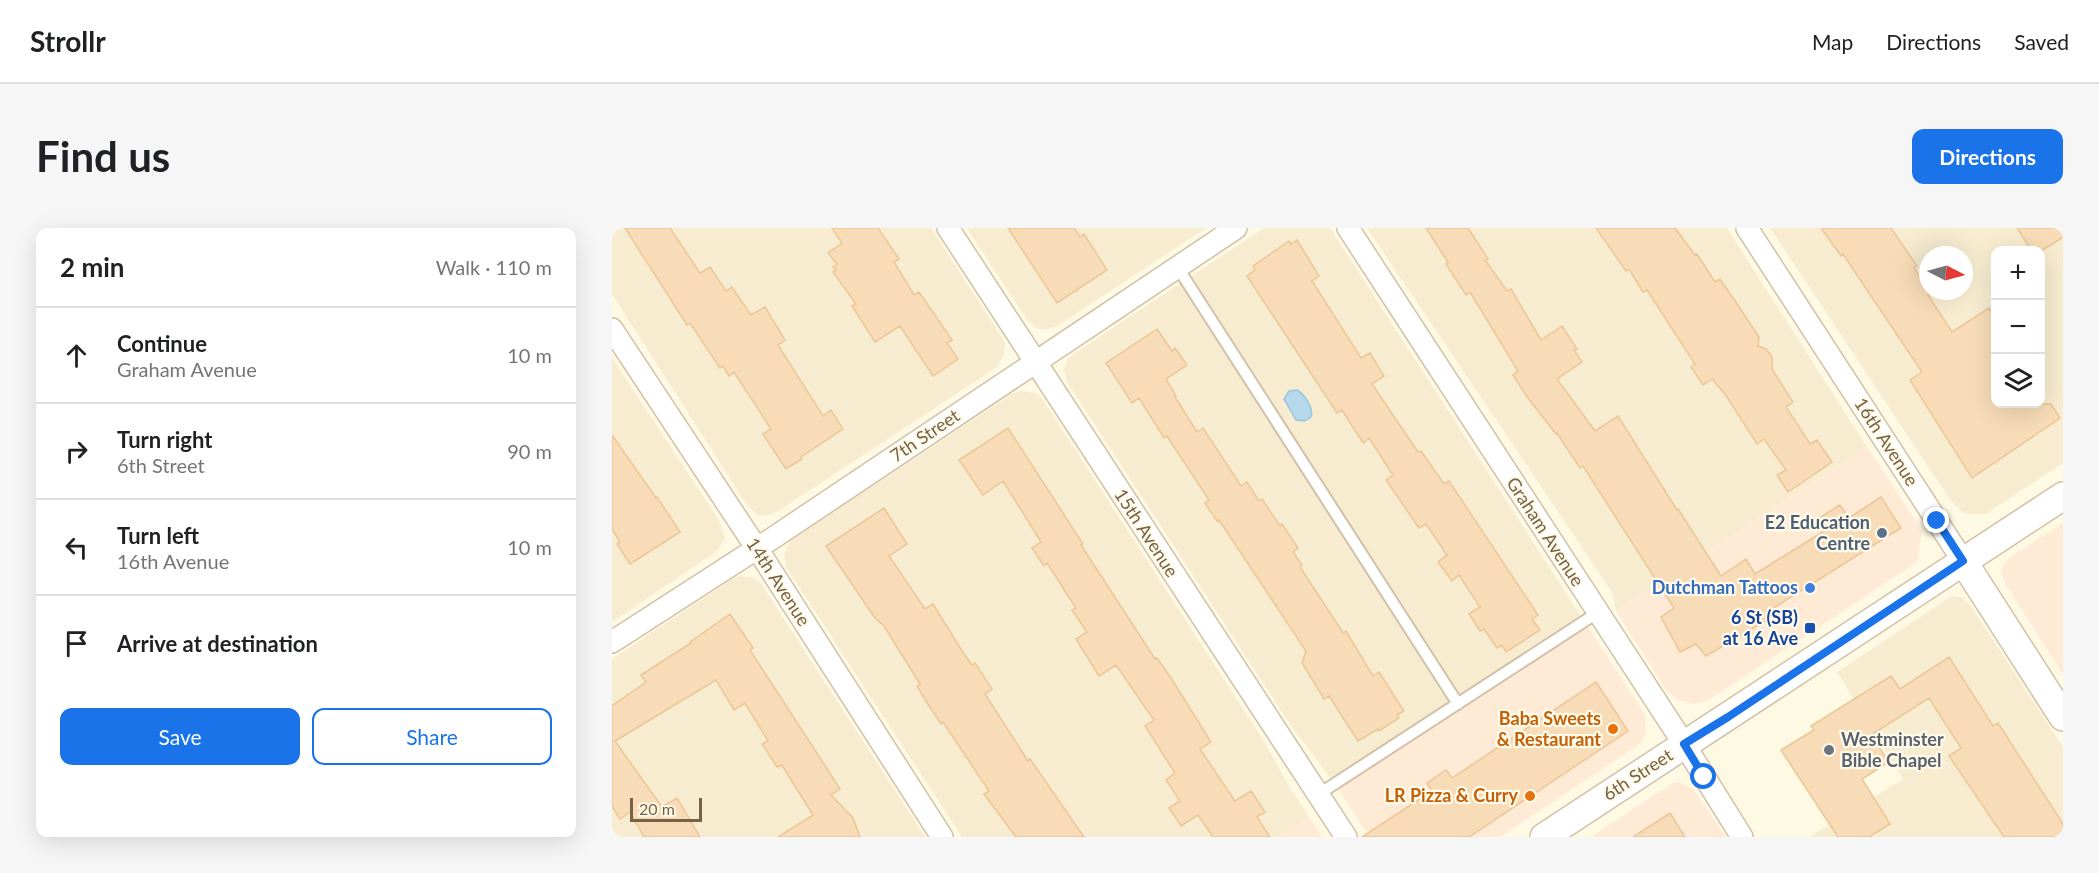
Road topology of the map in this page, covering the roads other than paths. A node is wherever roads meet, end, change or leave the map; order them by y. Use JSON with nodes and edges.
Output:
{"nodes":[{"id":1,"x":948,"y":228,"type":"edge"},
{"id":2,"x":1236,"y":228,"type":"edge"},
{"id":3,"x":1348,"y":228,"type":"edge"},
{"id":4,"x":1747,"y":228,"type":"edge"},
{"id":5,"x":1178,"y":268,"type":"junction"},
{"id":6,"x":612,"y":329,"type":"edge"},
{"id":7,"x":1035,"y":363,"type":"junction"},
{"id":8,"x":2063,"y":496,"type":"edge"},
{"id":9,"x":756,"y":548,"type":"junction"},
{"id":10,"x":1963,"y":561,"type":"junction"},
{"id":11,"x":1597,"y":613,"type":"junction"},
{"id":12,"x":613,"y":638,"type":"edge"},
{"id":13,"x":1458,"y":704,"type":"junction"},
{"id":14,"x":2063,"y":717,"type":"edge"},
{"id":15,"x":1684,"y":744,"type":"junction"},
{"id":16,"x":1320,"y":794,"type":"junction"},
{"id":17,"x":942,"y":837,"type":"edge"},
{"id":18,"x":1346,"y":837,"type":"edge"},
{"id":19,"x":1544,"y":837,"type":"edge"},
{"id":20,"x":1742,"y":837,"type":"edge"}],
"edges":[{"from":1,"to":7,"type":"street","name":"15th Avenue"},
{"from":2,"to":5,"type":"street","name":"7th Street"},
{"from":3,"to":11,"type":"street","name":"Graham Avenue"},
{"from":4,"to":10,"type":"street","name":"16th Avenue"},
{"from":5,"to":7,"type":"street","name":"7th Street"},
{"from":5,"to":13,"type":"lane"},
{"from":6,"to":9,"type":"street","name":"14th Avenue"},
{"from":7,"to":9,"type":"street","name":"7th Street"},
{"from":7,"to":16,"type":"street","name":"15th Avenue"},
{"from":8,"to":10,"type":"street","name":"6th Street"},
{"from":9,"to":12,"type":"street","name":"7th Street"},
{"from":9,"to":17,"type":"street","name":"14th Avenue"},
{"from":10,"to":14,"type":"street","name":"16th Avenue"},
{"from":10,"to":15,"type":"street","name":"6th Street"},
{"from":11,"to":13,"type":"lane"},
{"from":11,"to":15,"type":"street","name":"Graham Avenue"},
{"from":13,"to":16,"type":"lane"},
{"from":15,"to":19,"type":"street","name":"6th Street"},
{"from":15,"to":20,"type":"street","name":"Graham Avenue"},
{"from":16,"to":18,"type":"street","name":"15th Avenue"}]}
